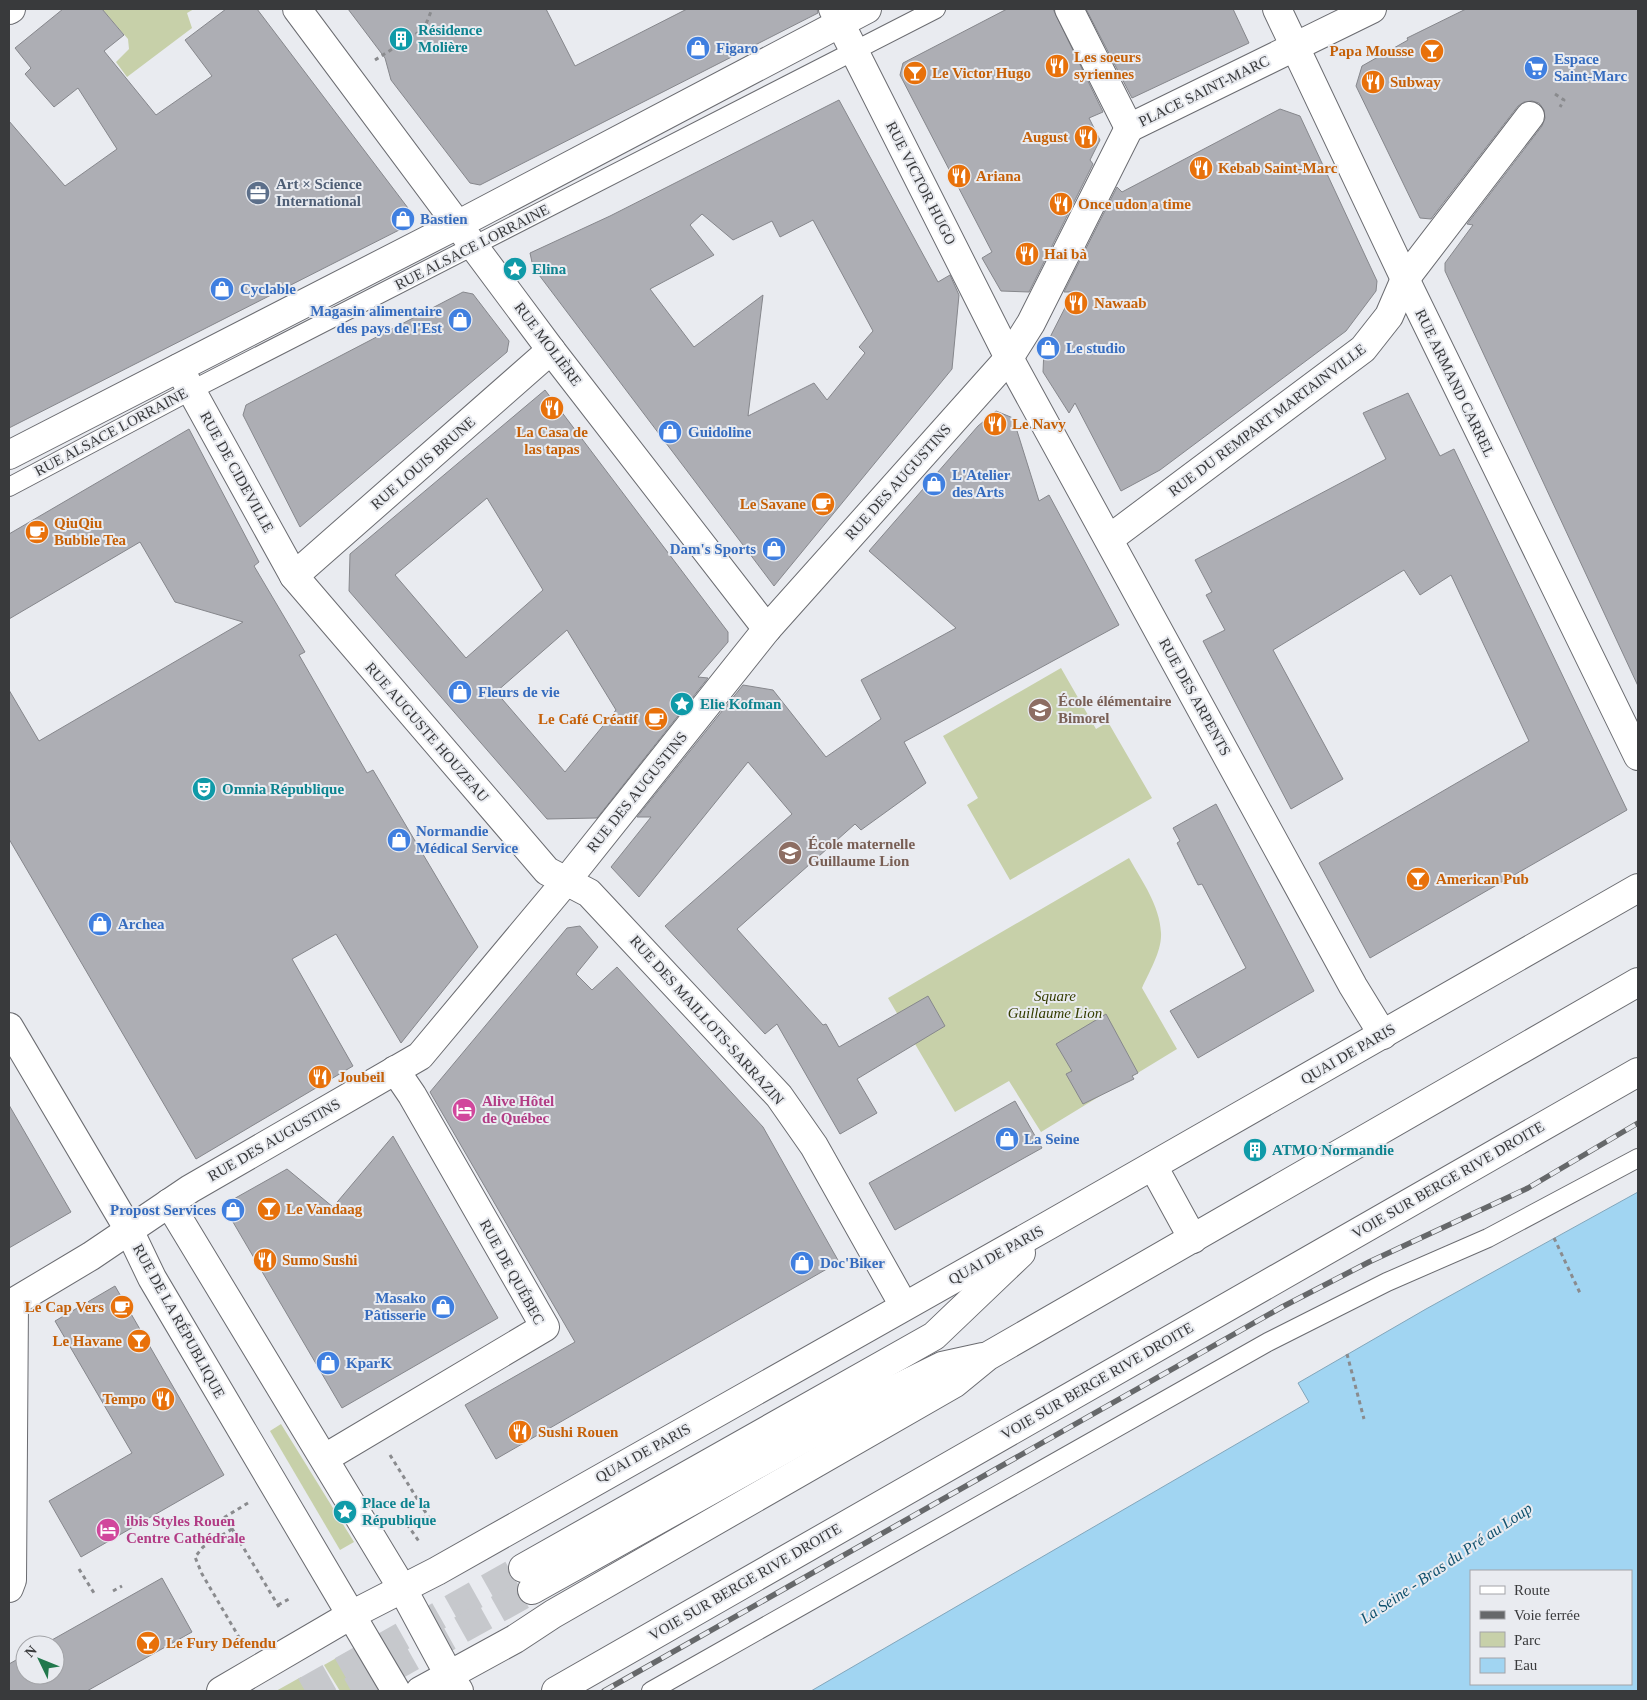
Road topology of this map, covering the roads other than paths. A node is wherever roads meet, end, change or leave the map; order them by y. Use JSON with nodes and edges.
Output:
{"nodes":[{"id":1,"x":298,"y":9,"type":"edge"},
{"id":2,"x":867,"y":9,"type":"edge"},
{"id":3,"x":936,"y":9,"type":"edge"},
{"id":4,"x":1069,"y":9,"type":"edge"},
{"id":5,"x":1277,"y":9,"type":"edge"},
{"id":6,"x":1372,"y":9,"type":"edge"},
{"id":7,"x":837,"y":16,"type":"edge"},
{"id":8,"x":1294,"y":47,"type":"junction"},
{"id":9,"x":854,"y":50,"type":"junction"},
{"id":10,"x":1530,"y":116,"type":"dead end"},
{"id":11,"x":1128,"y":128,"type":"junction"},
{"id":12,"x":459,"y":224,"type":"junction"},
{"id":13,"x":475,"y":246,"type":"junction"},
{"id":14,"x":1404,"y":279,"type":"junction"},
{"id":15,"x":551,"y":350,"type":"junction"},
{"id":16,"x":1010,"y":358,"type":"junction"},
{"id":17,"x":185,"y":379,"type":"junction"},
{"id":18,"x":9,"y":455,"type":"edge"},
{"id":19,"x":9,"y":487,"type":"edge"},
{"id":20,"x":1109,"y":539,"type":"junction"},
{"id":21,"x":294,"y":576,"type":"junction"},
{"id":22,"x":767,"y":628,"type":"junction"},
{"id":23,"x":1638,"y":756,"type":"edge"},
{"id":24,"x":567,"y":880,"type":"junction"},
{"id":25,"x":1638,"y":888,"type":"edge"},
{"id":26,"x":1638,"y":982,"type":"edge"},
{"id":27,"x":9,"y":1027,"type":"edge"},
{"id":28,"x":1383,"y":1035,"type":"junction"},
{"id":29,"x":395,"y":1070,"type":"junction"},
{"id":30,"x":1638,"y":1072,"type":"edge"},
{"id":31,"x":1638,"y":1158,"type":"edge"},
{"id":32,"x":1152,"y":1166,"type":"junction"},
{"id":33,"x":169,"y":1203,"type":"junction"},
{"id":34,"x":1049,"y":1226,"type":"junction"},
{"id":35,"x":129,"y":1230,"type":"junction"},
{"id":36,"x":1193,"y":1239,"type":"junction"},
{"id":37,"x":904,"y":1306,"type":"junction"},
{"id":38,"x":13,"y":1309,"type":"edge"},
{"id":39,"x":988,"y":1356,"type":"junction"},
{"id":40,"x":324,"y":1458,"type":"junction"},
{"id":41,"x":10,"y":1583,"type":"edge"},
{"id":42,"x":402,"y":1588,"type":"junction"},
{"id":43,"x":351,"y":1615,"type":"junction"},
{"id":44,"x":454,"y":1683,"type":"edge"},
{"id":45,"x":221,"y":1691,"type":"edge"},
{"id":46,"x":396,"y":1691,"type":"edge"},
{"id":47,"x":420,"y":1691,"type":"edge"},
{"id":48,"x":556,"y":1691,"type":"edge"},
{"id":49,"x":651,"y":1691,"type":"edge"}],
"edges":[{"from":1,"to":12,"type":"street","name":"RUE MOLIÈRE"},
{"from":2,"to":7,"type":"street","name":"RUE ALSACE LORRAINE"},
{"from":3,"to":9,"type":"lane","name":"RUE ALSACE LORRAINE"},
{"from":4,"to":11,"type":"street","name":"PLACE SAINT-MARC"},
{"from":5,"to":8,"type":"street","name":"RUE ARMAND CARREL"},
{"from":6,"to":8,"type":"street","name":"PLACE SAINT-MARC"},
{"from":7,"to":9,"type":"street","name":"RUE VICTOR HUGO"},
{"from":7,"to":12,"type":"street","name":"RUE ALSACE LORRAINE"},
{"from":8,"to":11,"type":"street","name":"PLACE SAINT-MARC"},
{"from":8,"to":14,"type":"street","name":"RUE ARMAND CARREL"},
{"from":9,"to":13,"type":"lane","name":"RUE ALSACE LORRAINE"},
{"from":9,"to":16,"type":"street","name":"RUE VICTOR HUGO"},
{"from":10,"to":14,"type":"street","name":"RUE DU REMPART MARTAINVILLE"},
{"from":11,"to":16,"type":"street","name":"RUE DES AUGUSTINS"},
{"from":12,"to":13,"type":"street","name":"RUE MOLIÈRE"},
{"from":12,"to":17,"type":"street","name":"RUE ALSACE LORRAINE"},
{"from":13,"to":15,"type":"street","name":"RUE MOLIÈRE"},
{"from":13,"to":17,"type":"lane","name":"RUE ALSACE LORRAINE"},
{"from":14,"to":20,"type":"street","name":"RUE DU REMPART MARTAINVILLE"},
{"from":14,"to":23,"type":"street","name":"RUE ARMAND CARREL"},
{"from":15,"to":21,"type":"street","name":"RUE LOUIS BRUNE"},
{"from":15,"to":22,"type":"street","name":"RUE MOLIÈRE"},
{"from":16,"to":20,"type":"street","name":"RUE DES ARPENTS"},
{"from":16,"to":22,"type":"street","name":"RUE DES AUGUSTINS"},
{"from":17,"to":18,"type":"street","name":"RUE ALSACE LORRAINE"},
{"from":17,"to":19,"type":"lane","name":"RUE ALSACE LORRAINE"},
{"from":17,"to":21,"type":"street","name":"RUE DE CIDEVILLE"},
{"from":20,"to":28,"type":"street","name":"RUE DES ARPENTS"},
{"from":21,"to":24,"type":"street","name":"RUE AUGUSTE HOUZEAU"},
{"from":22,"to":24,"type":"street","name":"RUE DES AUGUSTINS"},
{"from":24,"to":29,"type":"street","name":"RUE DES AUGUSTINS"},
{"from":24,"to":37,"type":"street","name":"RUE DES MAILLOTS-SARRAZIN"},
{"from":25,"to":28,"type":"street","name":"QUAI DE PARIS"},
{"from":26,"to":36,"type":"street"},
{"from":27,"to":35,"type":"street","name":"RUE DE LA RÉPUBLIQUE"},
{"from":28,"to":32,"type":"street","name":"QUAI DE PARIS"},
{"from":29,"to":33,"type":"street","name":"RUE DES AUGUSTINS"},
{"from":29,"to":40,"type":"street","name":"RUE DE QUÉBEC"},
{"from":30,"to":48,"type":"street","name":"VOIE SUR BERGE RIVE DROITE"},
{"from":31,"to":49,"type":"lane"},
{"from":32,"to":34,"type":"street","name":"QUAI DE PARIS"},
{"from":32,"to":36,"type":"street"},
{"from":33,"to":35,"type":"street","name":"RUE DES AUGUSTINS"},
{"from":33,"to":40,"type":"street"},
{"from":34,"to":37,"type":"street","name":"QUAI DE PARIS"},
{"from":34,"to":39,"type":"street"},
{"from":35,"to":38,"type":"street","name":"RUE DES AUGUSTINS"},
{"from":35,"to":43,"type":"street","name":"RUE DE LA RÉPUBLIQUE"},
{"from":36,"to":39,"type":"street"},
{"from":37,"to":42,"type":"street","name":"QUAI DE PARIS"},
{"from":38,"to":41,"type":"street"},
{"from":39,"to":44,"type":"street"},
{"from":40,"to":42,"type":"street"},
{"from":42,"to":43,"type":"street","name":"QUAI DE PARIS"},
{"from":42,"to":44,"type":"street"},
{"from":43,"to":45,"type":"street","name":"QUAI DE PARIS"},
{"from":43,"to":46,"type":"street","name":"RUE DE LA RÉPUBLIQUE"},
{"from":44,"to":47,"type":"street"}]}
